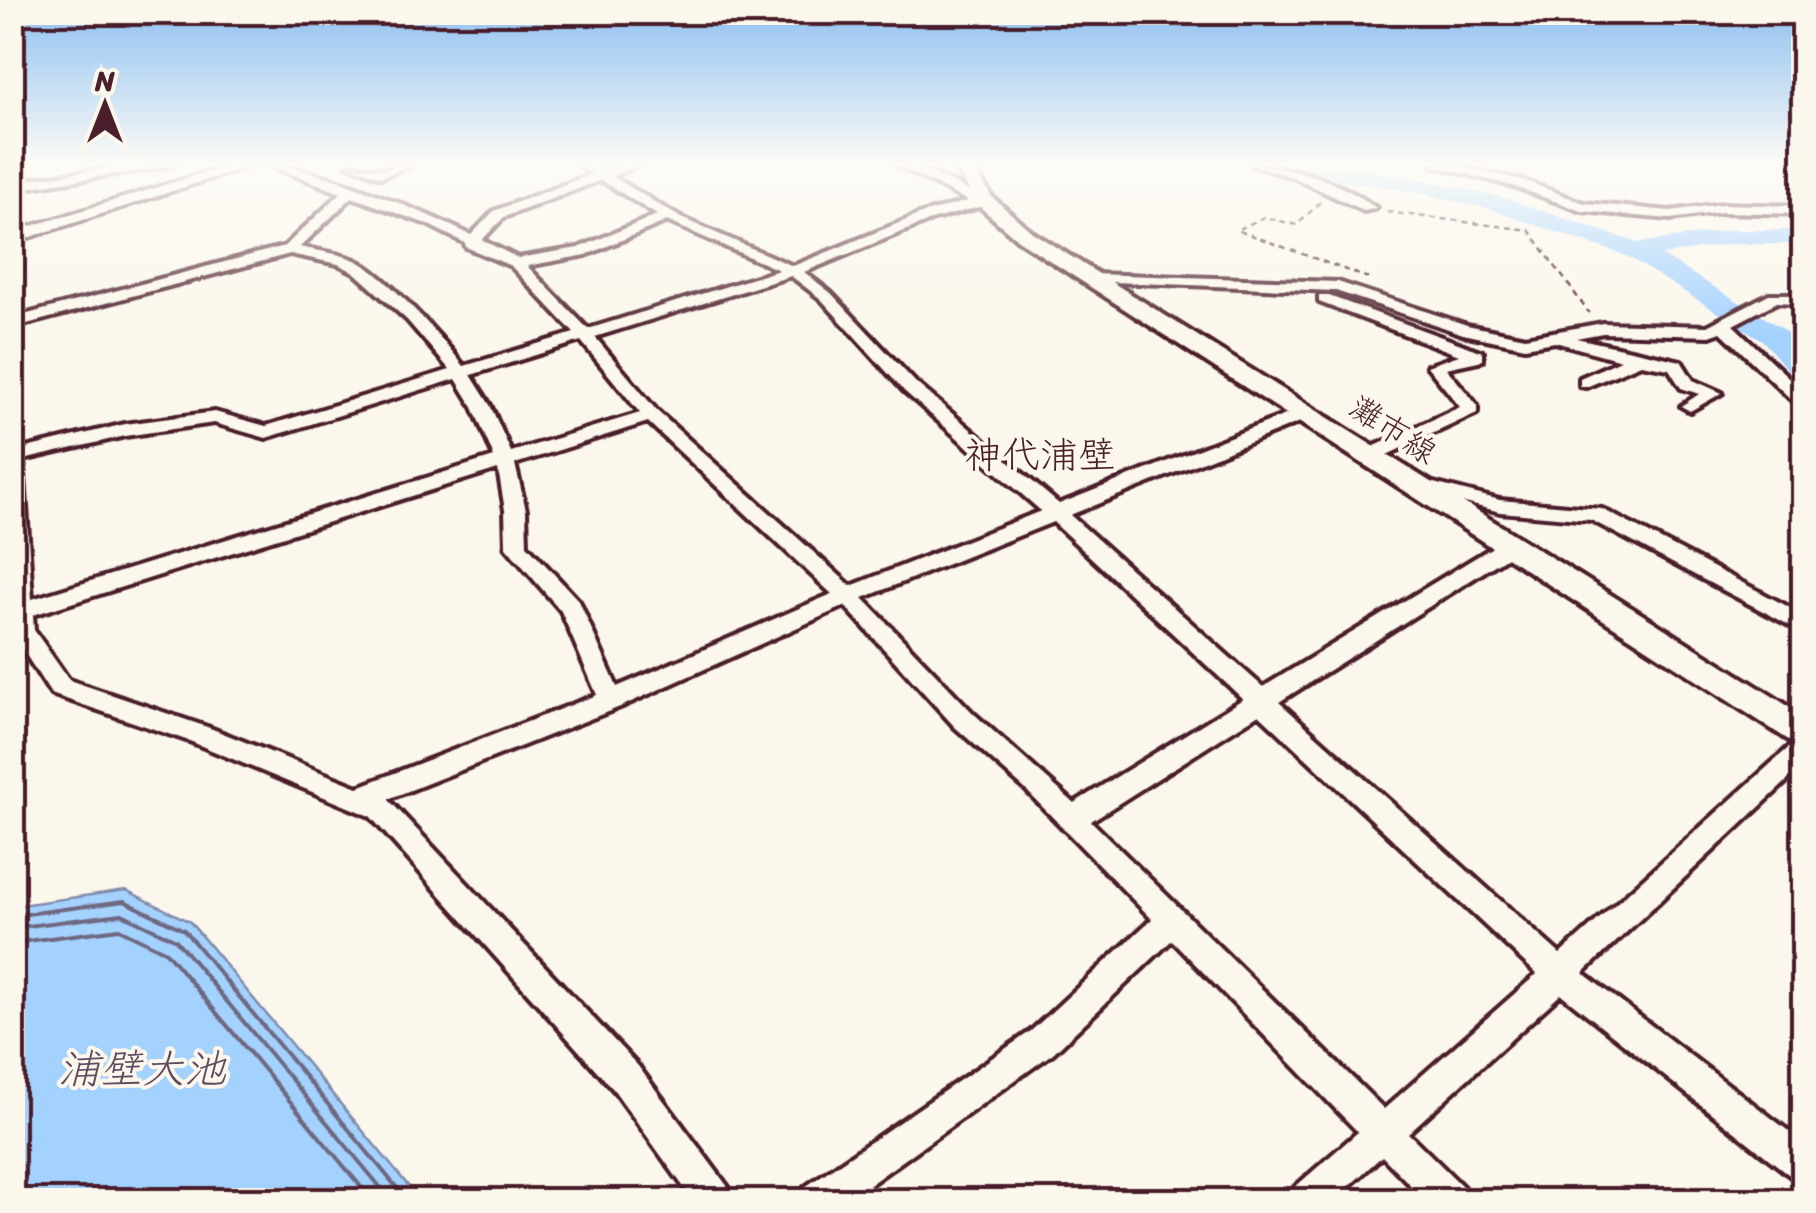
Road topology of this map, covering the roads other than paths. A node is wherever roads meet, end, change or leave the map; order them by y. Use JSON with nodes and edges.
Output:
{"nodes":[{"id":1,"x":65,"y":222,"type":"edge"},
{"id":2,"x":319,"y":222,"type":"edge"},
{"id":3,"x":433,"y":222,"type":"edge"},
{"id":4,"x":492,"y":222,"type":"edge"},
{"id":5,"x":654,"y":222,"type":"edge"},
{"id":6,"x":680,"y":222,"type":"edge"},
{"id":7,"x":915,"y":222,"type":"edge"},
{"id":8,"x":1009,"y":222,"type":"edge"},
{"id":9,"x":12,"y":238,"type":"edge"},
{"id":10,"x":471,"y":244,"type":"junction"},
{"id":11,"x":291,"y":249,"type":"junction"},
{"id":12,"x":516,"y":263,"type":"junction"},
{"id":13,"x":793,"y":271,"type":"junction"},
{"id":14,"x":1093,"y":278,"type":"junction"},
{"id":15,"x":1255,"y":282,"type":"junction"},
{"id":16,"x":1804,"y":299,"type":"edge"},
{"id":17,"x":12,"y":323,"type":"edge"},
{"id":18,"x":1723,"y":324,"type":"junction"},
{"id":19,"x":584,"y":334,"type":"junction"},
{"id":20,"x":1552,"y":335,"type":"junction"},
{"id":21,"x":1640,"y":358,"type":"junction"},
{"id":22,"x":462,"y":373,"type":"junction"},
{"id":23,"x":1586,"y":382,"type":"dead end"},
{"id":24,"x":1804,"y":402,"type":"edge"},
{"id":25,"x":1690,"y":406,"type":"dead end"},
{"id":26,"x":1304,"y":414,"type":"junction"},
{"id":27,"x":651,"y":415,"type":"junction"},
{"id":28,"x":12,"y":433,"type":"edge"},
{"id":29,"x":1369,"y":456,"type":"junction"},
{"id":30,"x":14,"y":457,"type":"edge"},
{"id":31,"x":505,"y":458,"type":"junction"},
{"id":32,"x":1414,"y":484,"type":"junction"},
{"id":33,"x":1056,"y":513,"type":"junction"},
{"id":34,"x":1508,"y":546,"type":"junction"},
{"id":35,"x":848,"y":596,"type":"junction"},
{"id":36,"x":22,"y":611,"type":"junction"},
{"id":37,"x":1804,"y":625,"type":"edge"},
{"id":38,"x":612,"y":700,"type":"junction"},
{"id":39,"x":1259,"y":702,"type":"junction"},
{"id":40,"x":1804,"y":736,"type":"edge"},
{"id":41,"x":1804,"y":749,"type":"edge"},
{"id":42,"x":358,"y":799,"type":"junction"},
{"id":43,"x":1071,"y":819,"type":"junction"},
{"id":44,"x":1172,"y":922,"type":"junction"},
{"id":45,"x":1560,"y":974,"type":"junction"},
{"id":46,"x":1379,"y":1133,"type":"junction"},
{"id":47,"x":1804,"y":1165,"type":"edge"},
{"id":48,"x":715,"y":1200,"type":"edge"},
{"id":49,"x":818,"y":1200,"type":"edge"},
{"id":50,"x":1308,"y":1200,"type":"edge"},
{"id":51,"x":1450,"y":1200,"type":"edge"}],
"edges":[{"from":1,"to":9,"type":"street"},
{"from":2,"to":11,"type":"street"},
{"from":3,"to":10,"type":"street"},
{"from":4,"to":10,"type":"street"},
{"from":5,"to":12,"type":"street"},
{"from":6,"to":13,"type":"street"},
{"from":7,"to":13,"type":"street"},
{"from":8,"to":14,"type":"main road","name":"灘市線"},
{"from":10,"to":12,"type":"street"},
{"from":11,"to":17,"type":"street"},
{"from":11,"to":22,"type":"street"},
{"from":12,"to":19,"type":"street"},
{"from":13,"to":19,"type":"street"},
{"from":13,"to":33,"type":"street"},
{"from":14,"to":15,"type":"street"},
{"from":14,"to":26,"type":"main road","name":"灘市線"},
{"from":15,"to":20,"type":"street"},
{"from":15,"to":29,"type":"street"},
{"from":16,"to":18,"type":"street"},
{"from":18,"to":20,"type":"street"},
{"from":18,"to":24,"type":"street"},
{"from":19,"to":22,"type":"street"},
{"from":19,"to":27,"type":"street"},
{"from":20,"to":21,"type":"street"},
{"from":21,"to":23,"type":"street"},
{"from":21,"to":25,"type":"street"},
{"from":22,"to":30,"type":"street"},
{"from":22,"to":31,"type":"street"},
{"from":26,"to":29,"type":"main road","name":"灘市線"},
{"from":26,"to":33,"type":"street"},
{"from":27,"to":31,"type":"street"},
{"from":27,"to":35,"type":"street"},
{"from":28,"to":30,"type":"street"},
{"from":29,"to":32,"type":"main road","name":"灘市線"},
{"from":30,"to":36,"type":"street"},
{"from":31,"to":36,"type":"street"},
{"from":31,"to":38,"type":"street"},
{"from":32,"to":34,"type":"main road","name":"灘市線"},
{"from":32,"to":37,"type":"street"},
{"from":33,"to":35,"type":"street"},
{"from":33,"to":39,"type":"street"},
{"from":34,"to":39,"type":"street"},
{"from":34,"to":40,"type":"main road","name":"灘市線"},
{"from":35,"to":38,"type":"street"},
{"from":35,"to":43,"type":"street"},
{"from":36,"to":42,"type":"street"},
{"from":38,"to":42,"type":"street"},
{"from":39,"to":43,"type":"street"},
{"from":39,"to":45,"type":"street"},
{"from":41,"to":45,"type":"street"},
{"from":42,"to":48,"type":"street"},
{"from":43,"to":44,"type":"street"},
{"from":44,"to":46,"type":"street"},
{"from":44,"to":49,"type":"street"},
{"from":45,"to":46,"type":"street"},
{"from":45,"to":47,"type":"street"},
{"from":46,"to":50,"type":"street"},
{"from":46,"to":51,"type":"street"}]}
